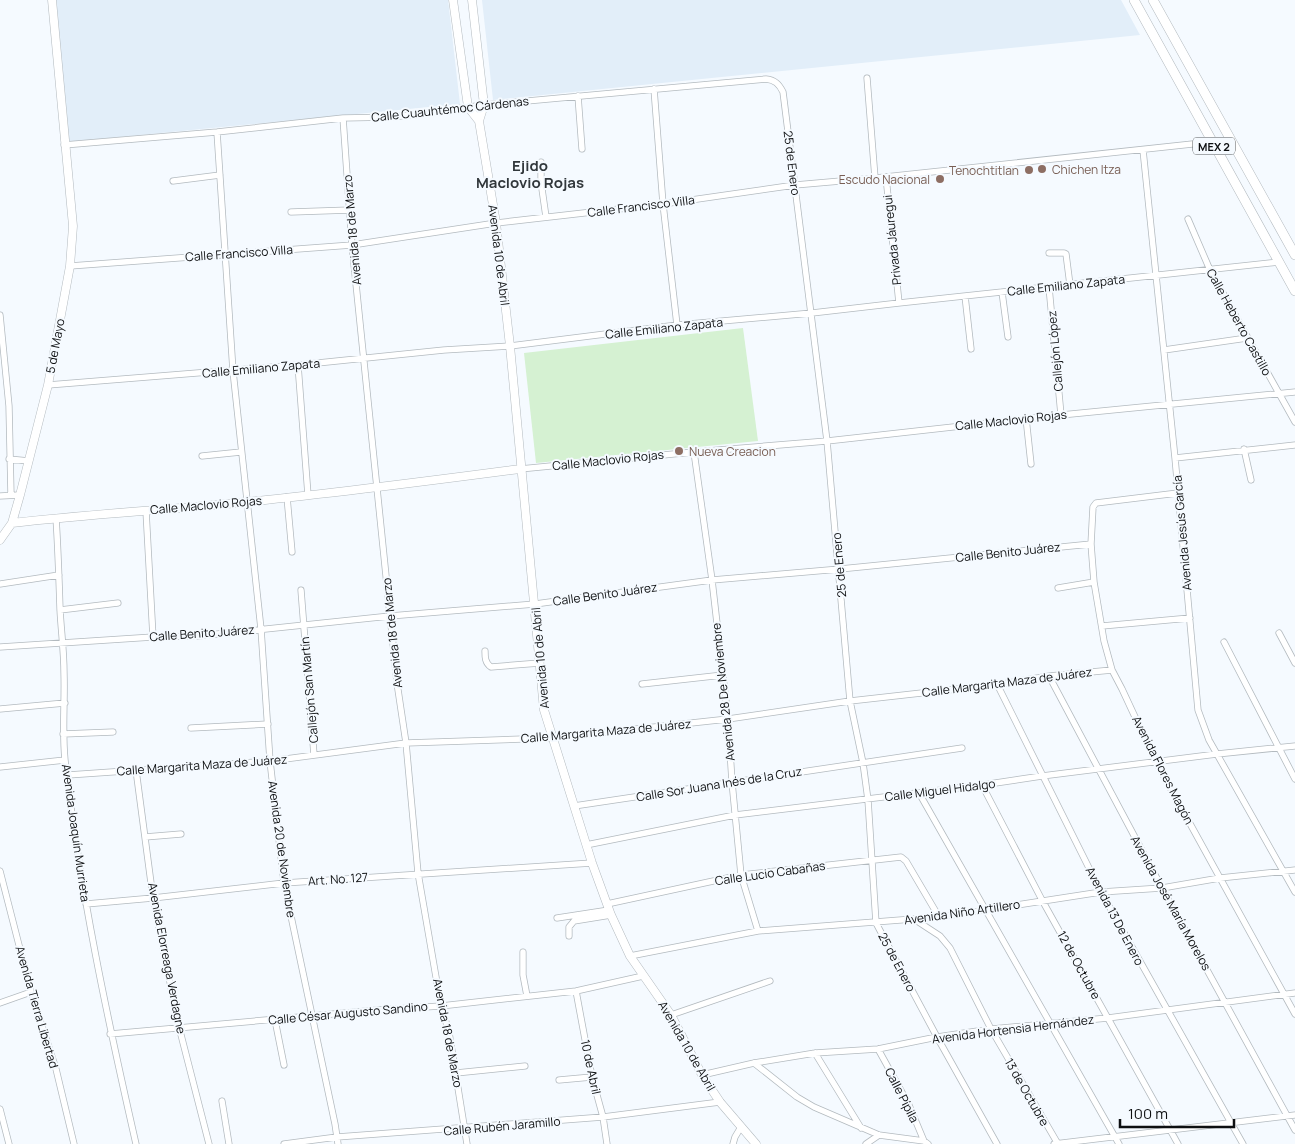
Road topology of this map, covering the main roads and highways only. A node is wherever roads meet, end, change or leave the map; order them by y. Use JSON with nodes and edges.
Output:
{"nodes":[{"id":1,"x":1134,"y":0,"type":"edge"},
{"id":2,"x":1153,"y":0,"type":"edge"},
{"id":3,"x":1295,"y":256,"type":"edge"},
{"id":4,"x":1295,"y":291,"type":"edge"}],
"edges":[{"from":1,"to":4,"type":"main road","number":"MEX 2"},
{"from":2,"to":3,"type":"main road","number":"MEX 2"}]}
